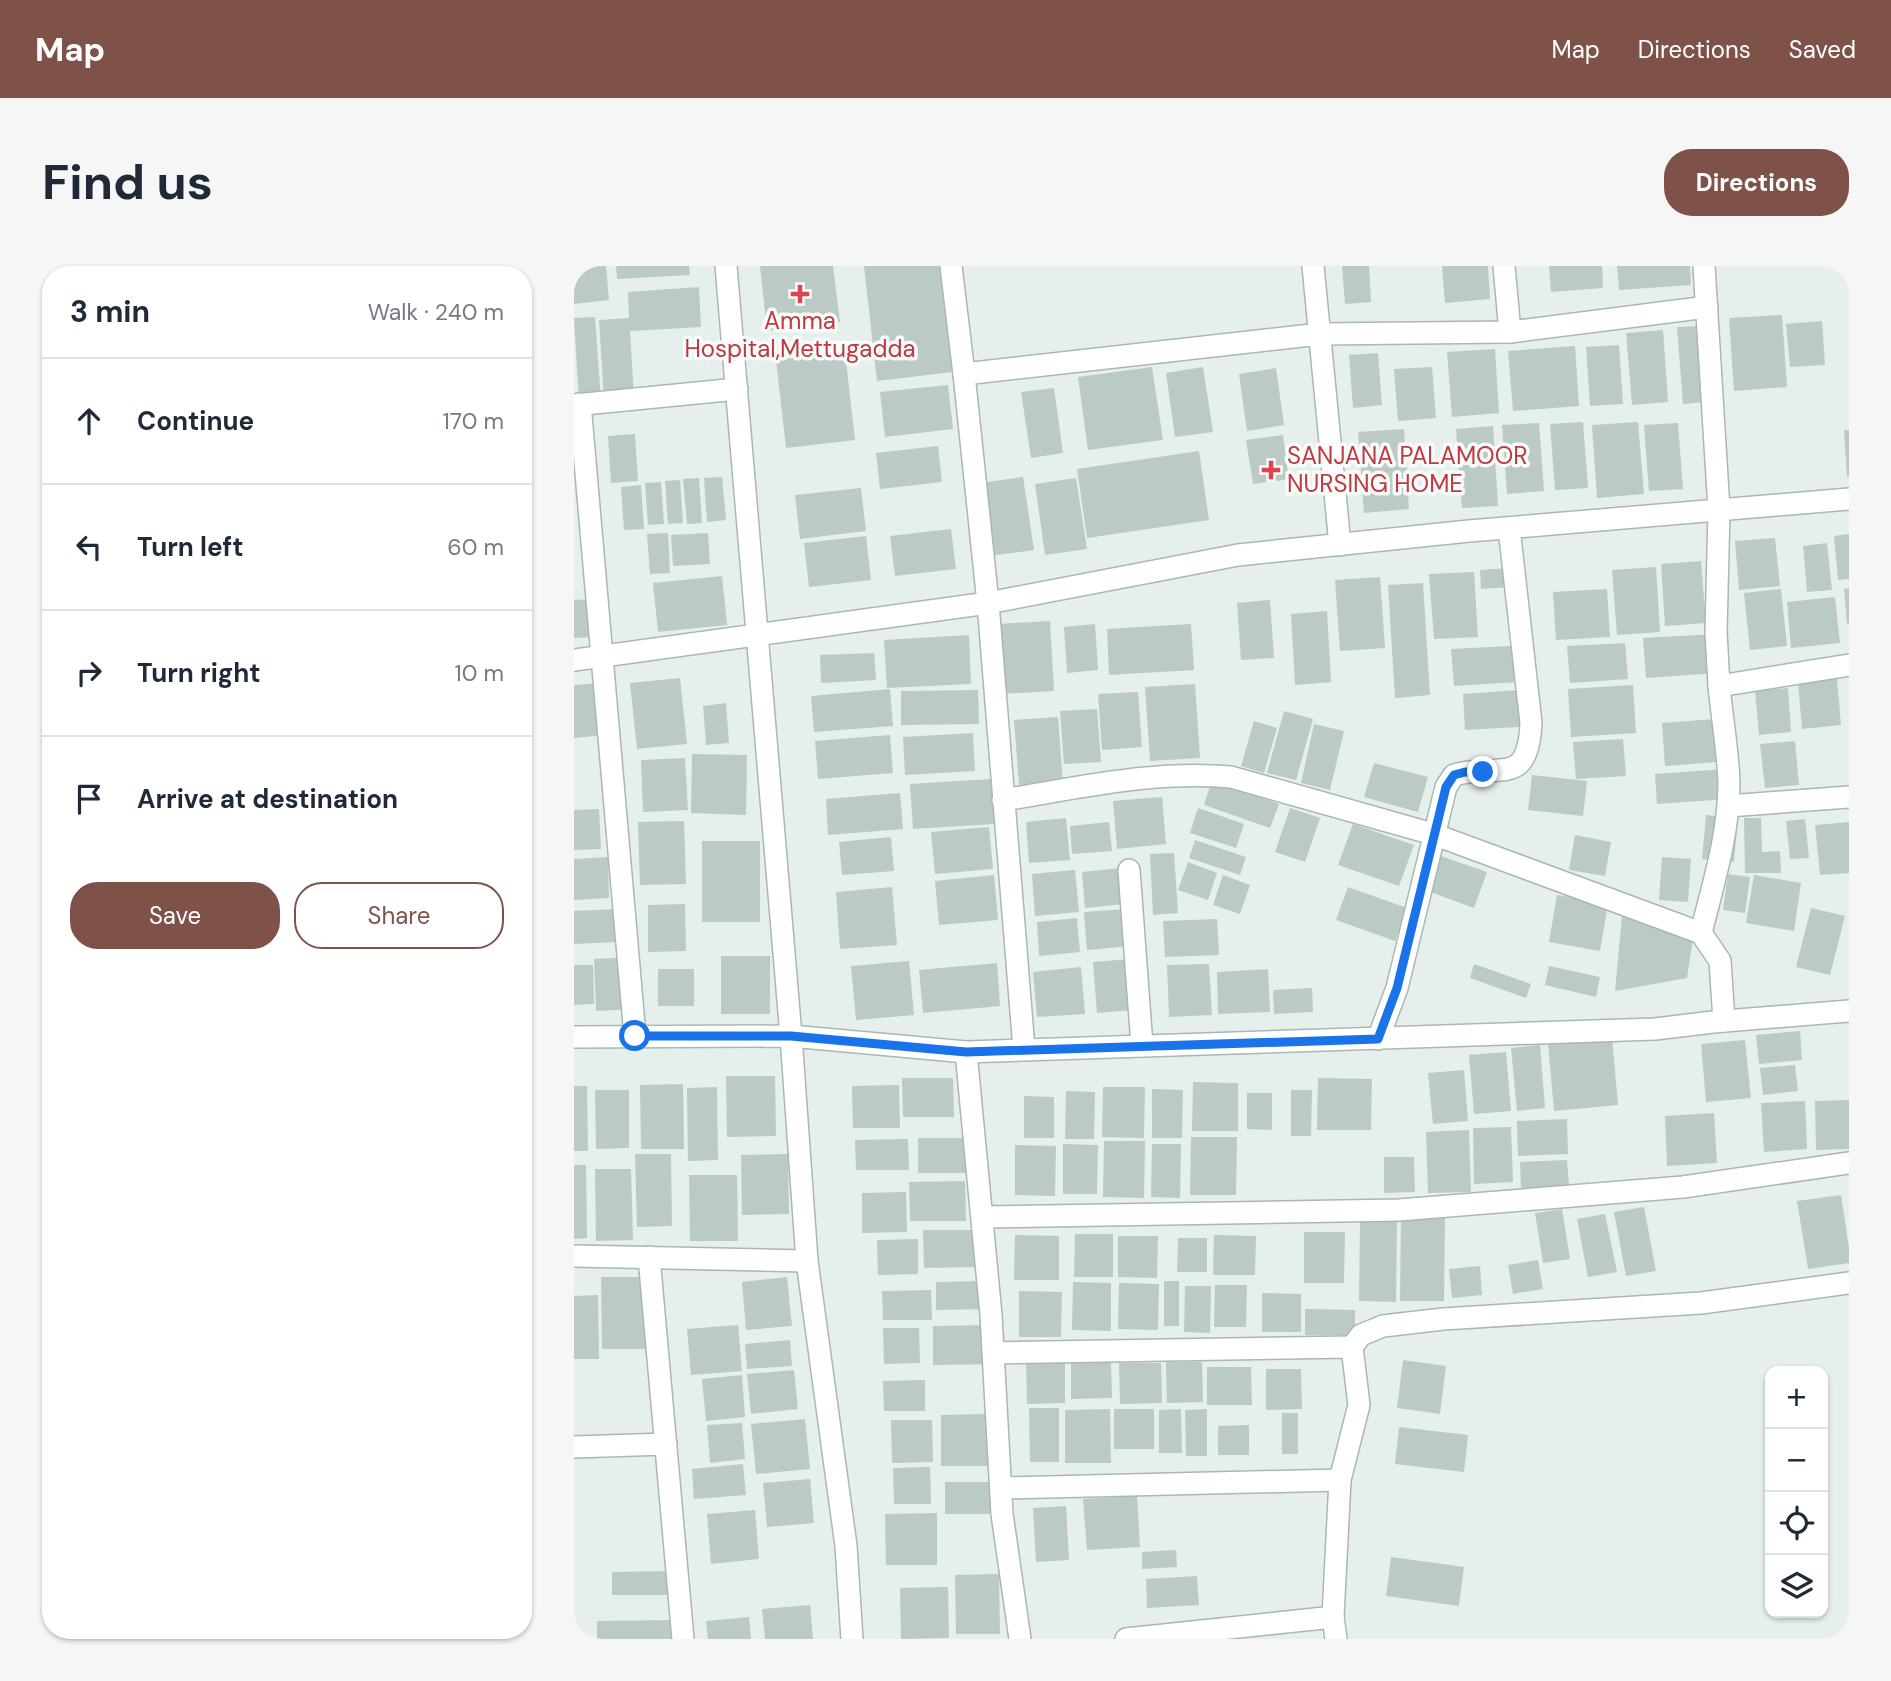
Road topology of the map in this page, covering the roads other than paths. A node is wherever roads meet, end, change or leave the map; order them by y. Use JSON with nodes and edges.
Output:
{"nodes":[{"id":1,"x":726,"y":266,"type":"edge"},
{"id":2,"x":951,"y":266,"type":"edge"},
{"id":3,"x":1313,"y":266,"type":"edge"},
{"id":4,"x":1504,"y":266,"type":"edge"},
{"id":5,"x":1704,"y":266,"type":"edge"},
{"id":6,"x":1707,"y":307,"type":"junction"},
{"id":7,"x":1510,"y":332,"type":"junction"},
{"id":8,"x":1321,"y":334,"type":"junction"},
{"id":9,"x":964,"y":374,"type":"junction"},
{"id":10,"x":737,"y":389,"type":"junction"},
{"id":11,"x":577,"y":405,"type":"edge"},
{"id":12,"x":1849,"y":499,"type":"edge"},
{"id":13,"x":1719,"y":510,"type":"junction"},
{"id":14,"x":1509,"y":528,"type":"junction"},
{"id":15,"x":1340,"y":545,"type":"junction"},
{"id":16,"x":988,"y":603,"type":"junction"},
{"id":17,"x":758,"y":636,"type":"junction"},
{"id":18,"x":602,"y":658,"type":"junction"},
{"id":19,"x":574,"y":660,"type":"edge"},
{"id":20,"x":1849,"y":665,"type":"edge"},
{"id":21,"x":1719,"y":686,"type":"junction"},
{"id":22,"x":1849,"y":797,"type":"edge"},
{"id":23,"x":1003,"y":800,"type":"junction"},
{"id":24,"x":1728,"y":806,"type":"junction"},
{"id":25,"x":1433,"y":834,"type":"junction"},
{"id":26,"x":1129,"y":870,"type":"dead end"},
{"id":27,"x":1700,"y":933,"type":"junction"},
{"id":28,"x":1849,"y":1011,"type":"edge"},
{"id":29,"x":1724,"y":1021,"type":"junction"},
{"id":30,"x":635,"y":1036,"type":"junction"},
{"id":31,"x":791,"y":1036,"type":"junction"},
{"id":32,"x":574,"y":1037,"type":"edge"},
{"id":33,"x":1378,"y":1039,"type":"junction"},
{"id":34,"x":1143,"y":1046,"type":"junction"},
{"id":35,"x":1024,"y":1049,"type":"junction"},
{"id":36,"x":966,"y":1052,"type":"junction"},
{"id":37,"x":1849,"y":1163,"type":"edge"},
{"id":38,"x":982,"y":1217,"type":"junction"},
{"id":39,"x":574,"y":1256,"type":"edge"},
{"id":40,"x":649,"y":1257,"type":"junction"},
{"id":41,"x":807,"y":1261,"type":"junction"},
{"id":42,"x":1849,"y":1283,"type":"edge"},
{"id":43,"x":1352,"y":1347,"type":"junction"},
{"id":44,"x":993,"y":1353,"type":"junction"},
{"id":45,"x":666,"y":1444,"type":"junction"},
{"id":46,"x":574,"y":1447,"type":"edge"},
{"id":47,"x":1340,"y":1480,"type":"junction"},
{"id":48,"x":1001,"y":1488,"type":"junction"},
{"id":49,"x":1333,"y":1617,"type":"junction"},
{"id":50,"x":683,"y":1639,"type":"edge"},
{"id":51,"x":852,"y":1639,"type":"edge"},
{"id":52,"x":1020,"y":1639,"type":"edge"},
{"id":53,"x":1126,"y":1639,"type":"edge"},
{"id":54,"x":1336,"y":1639,"type":"edge"}],
"edges":[{"from":1,"to":10,"type":"street"},
{"from":2,"to":9,"type":"street"},
{"from":3,"to":8,"type":"street"},
{"from":4,"to":7,"type":"street"},
{"from":5,"to":6,"type":"street"},
{"from":6,"to":7,"type":"street"},
{"from":6,"to":13,"type":"street"},
{"from":7,"to":8,"type":"street"},
{"from":8,"to":9,"type":"street"},
{"from":8,"to":15,"type":"street"},
{"from":9,"to":16,"type":"street"},
{"from":10,"to":11,"type":"street"},
{"from":10,"to":17,"type":"street"},
{"from":11,"to":18,"type":"street"},
{"from":12,"to":13,"type":"street"},
{"from":13,"to":14,"type":"street"},
{"from":13,"to":21,"type":"street"},
{"from":14,"to":15,"type":"street"},
{"from":14,"to":25,"type":"street"},
{"from":15,"to":16,"type":"street"},
{"from":16,"to":17,"type":"street"},
{"from":16,"to":23,"type":"street"},
{"from":17,"to":18,"type":"street"},
{"from":17,"to":31,"type":"street"},
{"from":18,"to":19,"type":"street"},
{"from":18,"to":30,"type":"street"},
{"from":20,"to":21,"type":"street"},
{"from":21,"to":24,"type":"street"},
{"from":22,"to":24,"type":"street"},
{"from":23,"to":25,"type":"street"},
{"from":23,"to":35,"type":"street"},
{"from":24,"to":27,"type":"street"},
{"from":25,"to":27,"type":"street"},
{"from":25,"to":33,"type":"street"},
{"from":26,"to":34,"type":"street"},
{"from":27,"to":29,"type":"street"},
{"from":28,"to":29,"type":"street"},
{"from":29,"to":33,"type":"street"},
{"from":30,"to":31,"type":"street"},
{"from":30,"to":32,"type":"street"},
{"from":31,"to":36,"type":"street"},
{"from":31,"to":41,"type":"street"},
{"from":33,"to":34,"type":"street"},
{"from":34,"to":35,"type":"street"},
{"from":35,"to":36,"type":"street"},
{"from":36,"to":38,"type":"street"},
{"from":37,"to":38,"type":"street"},
{"from":38,"to":44,"type":"street"},
{"from":39,"to":40,"type":"street"},
{"from":40,"to":41,"type":"street"},
{"from":40,"to":45,"type":"street"},
{"from":41,"to":51,"type":"street"},
{"from":42,"to":43,"type":"street"},
{"from":43,"to":44,"type":"street"},
{"from":43,"to":47,"type":"street"},
{"from":44,"to":48,"type":"street"},
{"from":45,"to":46,"type":"street"},
{"from":45,"to":50,"type":"street"},
{"from":47,"to":48,"type":"street"},
{"from":47,"to":49,"type":"street"},
{"from":48,"to":52,"type":"street"},
{"from":49,"to":53,"type":"street"},
{"from":49,"to":54,"type":"street"}]}
